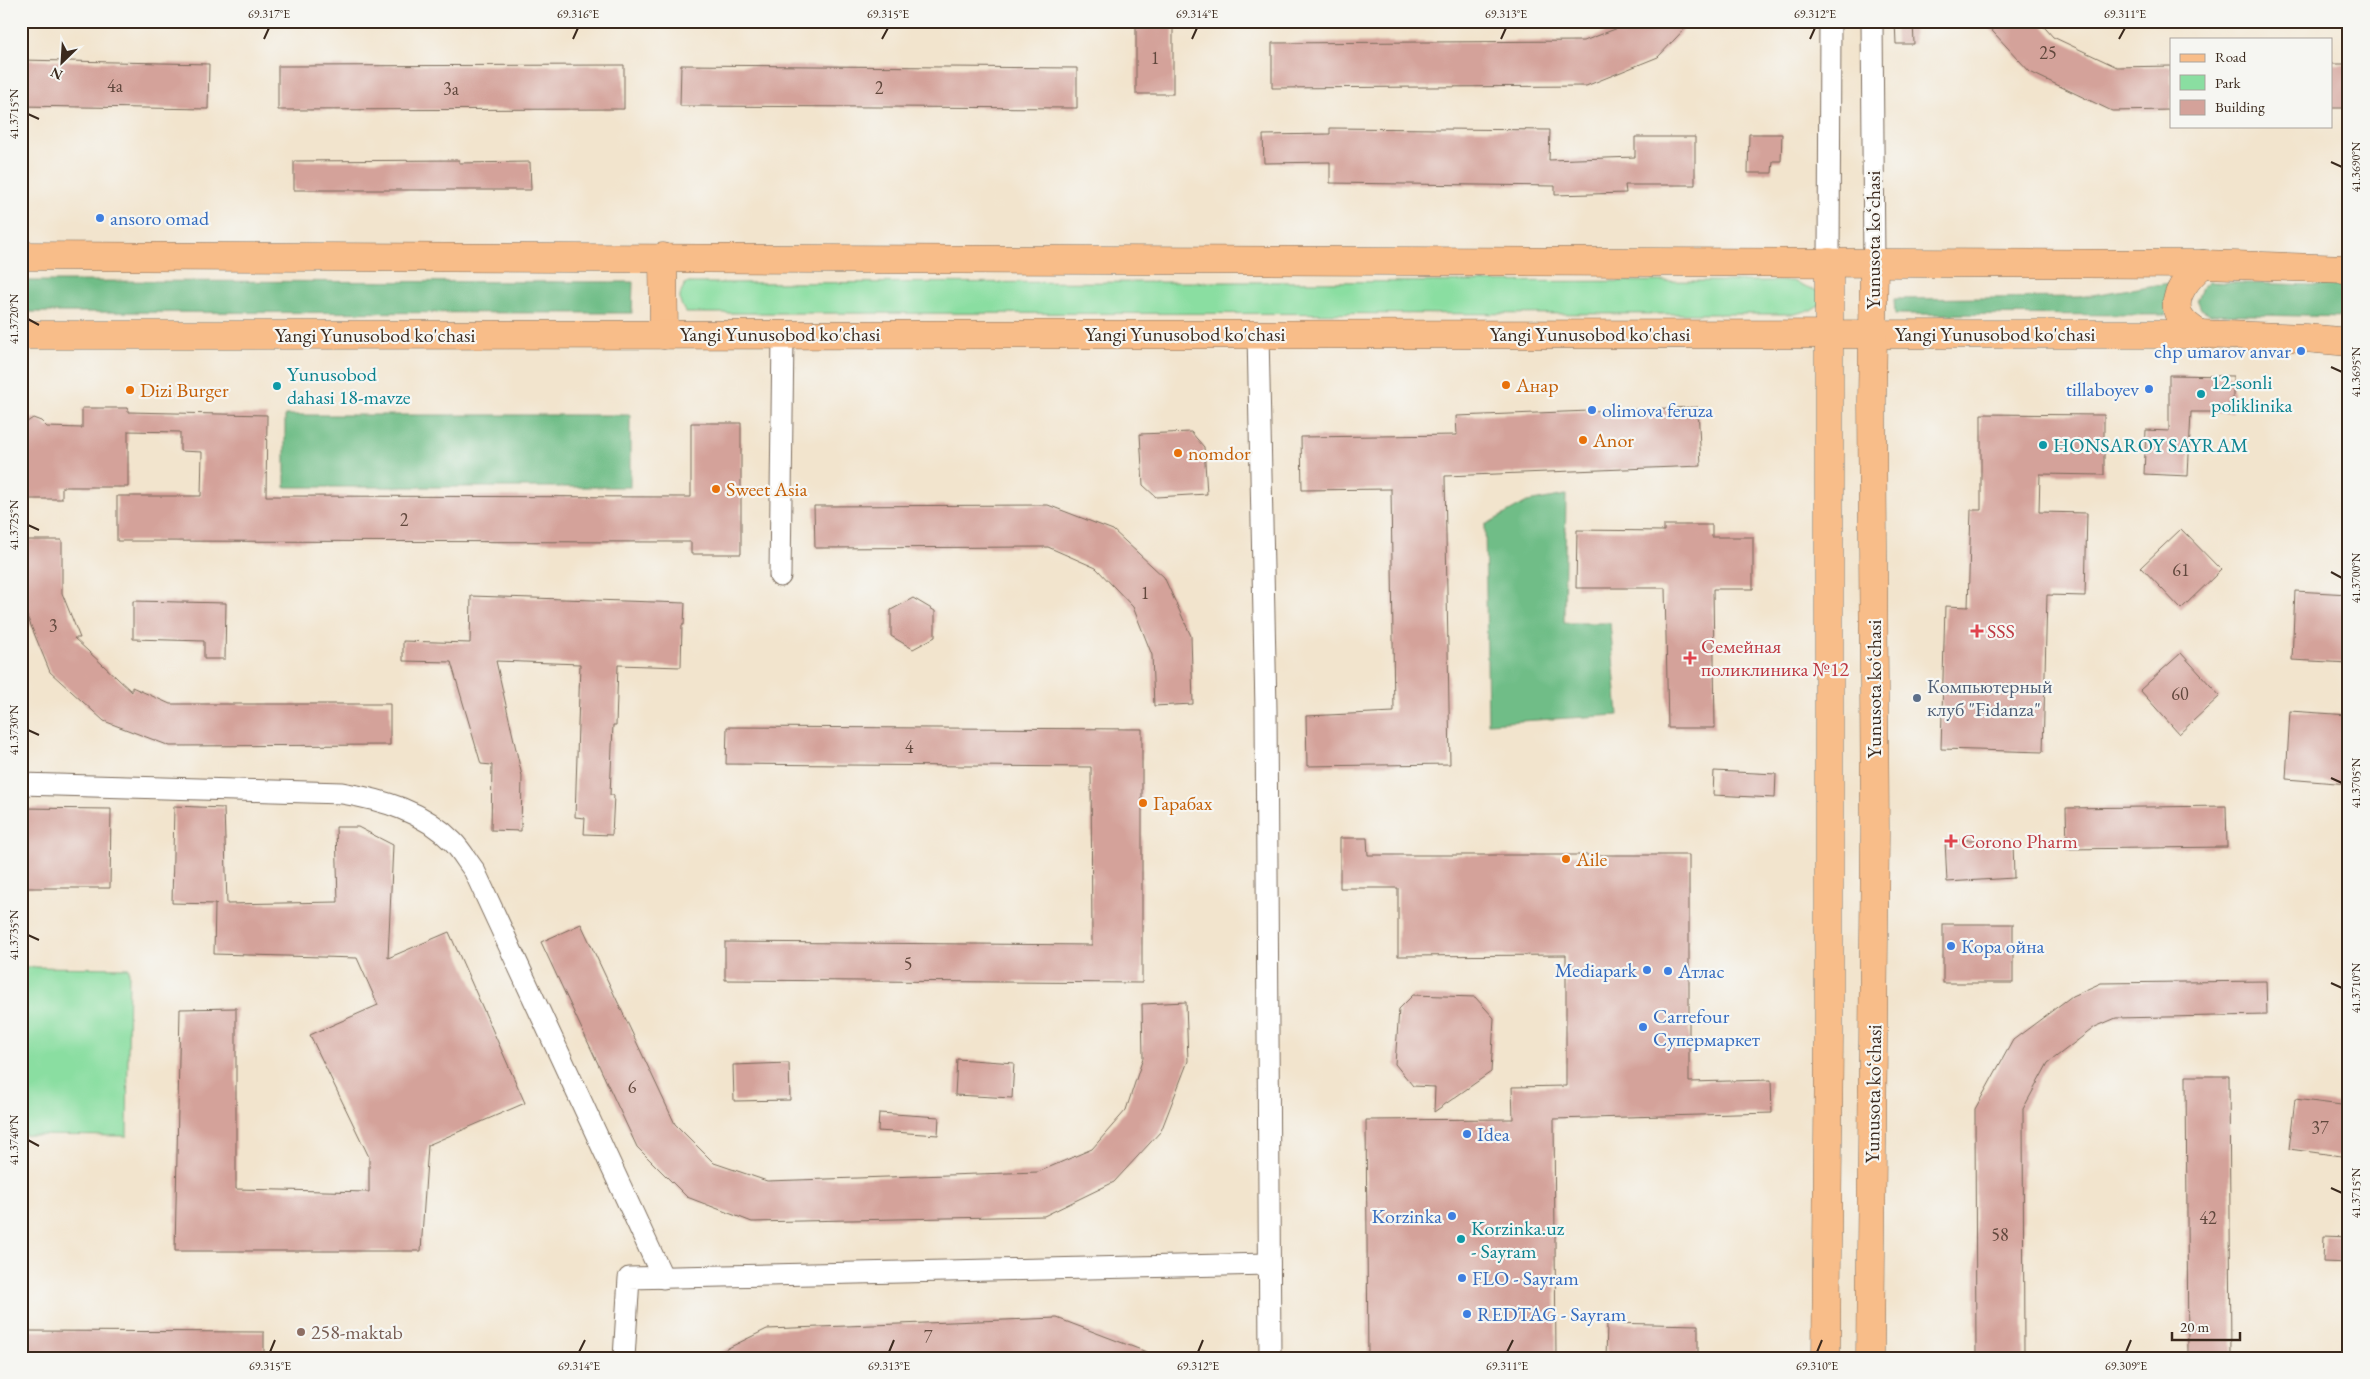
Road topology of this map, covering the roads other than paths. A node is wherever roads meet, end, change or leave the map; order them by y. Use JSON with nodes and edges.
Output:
{"nodes":[{"id":1,"x":1830,"y":21,"type":"edge"},
{"id":2,"x":1872,"y":21,"type":"edge"},
{"id":3,"x":21,"y":256,"type":"edge"},
{"id":4,"x":663,"y":257,"type":"junction"},
{"id":5,"x":1829,"y":262,"type":"junction"},
{"id":6,"x":1874,"y":262,"type":"junction"},
{"id":7,"x":2203,"y":264,"type":"junction"},
{"id":8,"x":2349,"y":268,"type":"edge"},
{"id":9,"x":783,"y":334,"type":"junction"},
{"id":10,"x":1258,"y":334,"type":"junction"},
{"id":11,"x":1829,"y":334,"type":"junction"},
{"id":12,"x":1873,"y":334,"type":"junction"},
{"id":13,"x":2199,"y":334,"type":"junction"},
{"id":14,"x":21,"y":335,"type":"edge"},
{"id":15,"x":664,"y":335,"type":"junction"},
{"id":16,"x":2349,"y":342,"type":"edge"},
{"id":17,"x":780,"y":576,"type":"dead end"},
{"id":18,"x":21,"y":784,"type":"edge"},
{"id":19,"x":1269,"y":1264,"type":"junction"},
{"id":20,"x":663,"y":1278,"type":"junction"},
{"id":21,"x":624,"y":1358,"type":"edge"},
{"id":22,"x":1270,"y":1358,"type":"edge"},
{"id":23,"x":1826,"y":1358,"type":"edge"},
{"id":24,"x":1870,"y":1358,"type":"edge"}],
"edges":[{"from":1,"to":5,"type":"street"},
{"from":2,"to":6,"type":"street","name":"Yunusota koʻchasi"},
{"from":3,"to":4,"type":"main road"},
{"from":4,"to":5,"type":"main road"},
{"from":4,"to":15,"type":"main road"},
{"from":5,"to":6,"type":"main road"},
{"from":5,"to":11,"type":"main road"},
{"from":6,"to":7,"type":"main road"},
{"from":6,"to":12,"type":"main road","name":"Yunusota koʻchasi"},
{"from":7,"to":8,"type":"main road"},
{"from":7,"to":13,"type":"main road"},
{"from":9,"to":10,"type":"main road","name":"Yangi Yunusobod ko'chasi"},
{"from":9,"to":15,"type":"main road","name":"Yangi Yunusobod ko'chasi"},
{"from":9,"to":17,"type":"street"},
{"from":10,"to":11,"type":"main road","name":"Yangi Yunusobod ko'chasi"},
{"from":10,"to":19,"type":"street"},
{"from":11,"to":12,"type":"main road","name":"Yangi Yunusobod ko'chasi"},
{"from":11,"to":23,"type":"main road"},
{"from":12,"to":13,"type":"main road","name":"Yangi Yunusobod ko'chasi"},
{"from":12,"to":24,"type":"main road","name":"Yunusota koʻchasi"},
{"from":13,"to":16,"type":"main road","name":"Yangi Yunusobod ko'chasi"},
{"from":14,"to":15,"type":"main road","name":"Yangi Yunusobod ko'chasi"},
{"from":18,"to":20,"type":"street"},
{"from":19,"to":20,"type":"street"},
{"from":19,"to":22,"type":"street"},
{"from":20,"to":21,"type":"street"}]}
